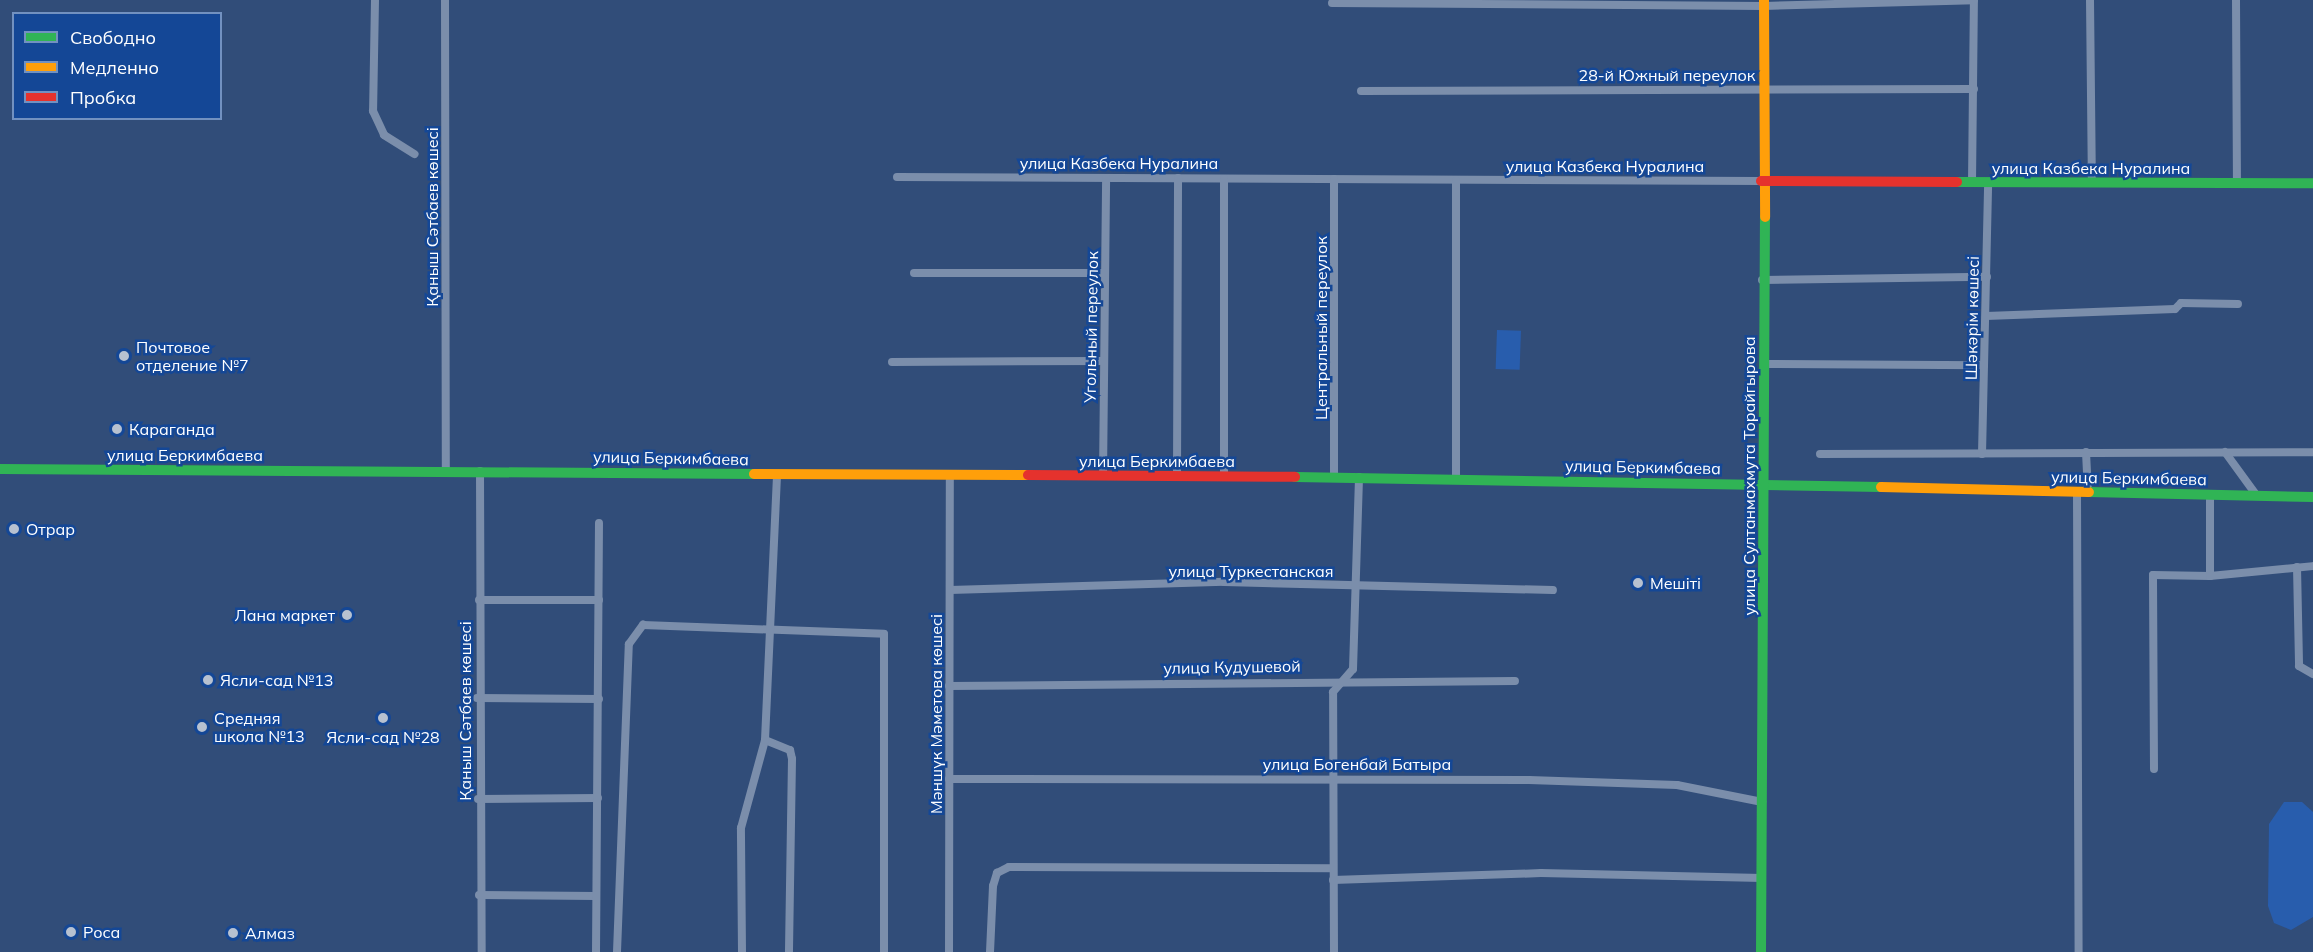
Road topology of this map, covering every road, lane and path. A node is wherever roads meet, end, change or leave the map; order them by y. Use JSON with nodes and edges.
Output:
{"nodes":[{"id":1,"x":375,"y":0,"type":"edge"},
{"id":2,"x":445,"y":0,"type":"edge"},
{"id":3,"x":1974,"y":0,"type":"edge"},
{"id":4,"x":2090,"y":0,"type":"edge"},
{"id":5,"x":2236,"y":0,"type":"edge"},
{"id":6,"x":1332,"y":3,"type":"dead end"},
{"id":7,"x":1764,"y":3,"type":"edge"},
{"id":8,"x":1762,"y":88,"type":"junction"},
{"id":9,"x":1974,"y":89,"type":"junction"},
{"id":10,"x":1361,"y":91,"type":"dead end"},
{"id":11,"x":414,"y":154,"type":"dead end"},
{"id":12,"x":897,"y":177,"type":"dead end"},
{"id":13,"x":1106,"y":178,"type":"junction"},
{"id":14,"x":1178,"y":178,"type":"junction"},
{"id":15,"x":1224,"y":179,"type":"junction"},
{"id":16,"x":1334,"y":179,"type":"junction"},
{"id":17,"x":1456,"y":181,"type":"junction"},
{"id":18,"x":1761,"y":181,"type":"junction"},
{"id":19,"x":1972,"y":183,"type":"junction"},
{"id":20,"x":1988,"y":183,"type":"junction"},
{"id":21,"x":2092,"y":183,"type":"junction"},
{"id":22,"x":2237,"y":183,"type":"junction"},
{"id":23,"x":2313,"y":183,"type":"edge"},
{"id":24,"x":914,"y":273,"type":"dead end"},
{"id":25,"x":1105,"y":273,"type":"junction"},
{"id":26,"x":1987,"y":278,"type":"junction"},
{"id":27,"x":1762,"y":280,"type":"junction"},
{"id":28,"x":2238,"y":304,"type":"dead end"},
{"id":29,"x":1986,"y":316,"type":"junction"},
{"id":30,"x":1104,"y":361,"type":"junction"},
{"id":31,"x":892,"y":362,"type":"dead end"},
{"id":32,"x":1764,"y":364,"type":"junction"},
{"id":33,"x":1984,"y":365,"type":"junction"},
{"id":34,"x":2086,"y":452,"type":"junction"},
{"id":35,"x":2225,"y":452,"type":"junction"},
{"id":36,"x":2313,"y":452,"type":"edge"},
{"id":37,"x":1820,"y":454,"type":"dead end"},
{"id":38,"x":1982,"y":454,"type":"junction"},
{"id":39,"x":0,"y":469,"type":"edge"},
{"id":40,"x":446,"y":471,"type":"junction"},
{"id":41,"x":480,"y":471,"type":"junction"},
{"id":42,"x":777,"y":474,"type":"junction"},
{"id":43,"x":950,"y":476,"type":"junction"},
{"id":44,"x":1103,"y":476,"type":"junction"},
{"id":45,"x":1176,"y":476,"type":"junction"},
{"id":46,"x":1224,"y":476,"type":"junction"},
{"id":47,"x":1334,"y":476,"type":"junction"},
{"id":48,"x":1359,"y":477,"type":"junction"},
{"id":49,"x":1456,"y":478,"type":"junction"},
{"id":50,"x":1767,"y":485,"type":"junction"},
{"id":51,"x":2083,"y":493,"type":"junction"},
{"id":52,"x":2210,"y":495,"type":"junction"},
{"id":53,"x":2257,"y":496,"type":"junction"},
{"id":54,"x":2313,"y":497,"type":"edge"},
{"id":55,"x":599,"y":523,"type":"dead end"},
{"id":56,"x":2313,"y":566,"type":"edge"},
{"id":57,"x":2297,"y":567,"type":"junction"},
{"id":58,"x":2210,"y":576,"type":"junction"},
{"id":59,"x":1354,"y":585,"type":"junction"},
{"id":60,"x":950,"y":590,"type":"junction"},
{"id":61,"x":1553,"y":590,"type":"dead end"},
{"id":62,"x":479,"y":600,"type":"junction"},
{"id":63,"x":599,"y":600,"type":"junction"},
{"id":64,"x":773,"y":627,"type":"junction"},
{"id":65,"x":2313,"y":674,"type":"edge"},
{"id":66,"x":1347,"y":679,"type":"junction"},
{"id":67,"x":1515,"y":681,"type":"dead end"},
{"id":68,"x":950,"y":686,"type":"junction"},
{"id":69,"x":477,"y":698,"type":"junction"},
{"id":70,"x":599,"y":699,"type":"junction"},
{"id":71,"x":765,"y":740,"type":"junction"},
{"id":72,"x":2154,"y":769,"type":"dead end"},
{"id":73,"x":1333,"y":776,"type":"junction"},
{"id":74,"x":949,"y":778,"type":"junction"},
{"id":75,"x":598,"y":798,"type":"junction"},
{"id":76,"x":478,"y":799,"type":"junction"},
{"id":77,"x":1762,"y":802,"type":"junction"},
{"id":78,"x":1333,"y":868,"type":"junction"},
{"id":79,"x":1762,"y":878,"type":"junction"},
{"id":80,"x":1333,"y":880,"type":"junction"},
{"id":81,"x":479,"y":895,"type":"junction"},
{"id":82,"x":596,"y":896,"type":"junction"},
{"id":83,"x":482,"y":952,"type":"edge"},
{"id":84,"x":596,"y":952,"type":"edge"},
{"id":85,"x":617,"y":952,"type":"edge"},
{"id":86,"x":742,"y":952,"type":"edge"},
{"id":87,"x":789,"y":952,"type":"edge"},
{"id":88,"x":884,"y":952,"type":"edge"},
{"id":89,"x":949,"y":952,"type":"edge"},
{"id":90,"x":990,"y":952,"type":"edge"},
{"id":91,"x":1334,"y":952,"type":"edge"},
{"id":92,"x":1761,"y":952,"type":"edge"},
{"id":93,"x":2079,"y":952,"type":"edge"}],
"edges":[{"from":1,"to":11,"type":"street"},
{"from":2,"to":40,"type":"street","name":"Қаныш Сәтбаев көшесі"},
{"from":3,"to":7,"type":"street"},
{"from":3,"to":9,"type":"street"},
{"from":4,"to":21,"type":"street"},
{"from":5,"to":22,"type":"street"},
{"from":6,"to":7,"type":"street"},
{"from":7,"to":8,"type":"street","name":"улица Султанмахмута Торайгырова"},
{"from":8,"to":9,"type":"street","name":"28-й Южный переулок"},
{"from":8,"to":10,"type":"street","name":"28-й Южный переулок"},
{"from":8,"to":18,"type":"street","name":"улица Султанмахмута Торайгырова"},
{"from":9,"to":19,"type":"street"},
{"from":12,"to":13,"type":"street","name":"улица Казбека Нуралина"},
{"from":13,"to":14,"type":"street","name":"улица Казбека Нуралина"},
{"from":13,"to":25,"type":"street","name":"Угольный переулок"},
{"from":14,"to":15,"type":"street","name":"улица Казбека Нуралина"},
{"from":14,"to":45,"type":"street"},
{"from":15,"to":16,"type":"street","name":"улица Казбека Нуралина"},
{"from":15,"to":46,"type":"street"},
{"from":16,"to":17,"type":"street","name":"улица Казбека Нуралина"},
{"from":16,"to":47,"type":"street","name":"Центральный переулок"},
{"from":17,"to":18,"type":"street","name":"улица Казбека Нуралина"},
{"from":17,"to":49,"type":"street"},
{"from":18,"to":19,"type":"street","name":"улица Казбека Нуралина"},
{"from":18,"to":27,"type":"street","name":"улица Султанмахмута Торайгырова"},
{"from":19,"to":20,"type":"street","name":"улица Казбека Нуралина"},
{"from":20,"to":21,"type":"street","name":"улица Казбека Нуралина"},
{"from":20,"to":26,"type":"street","name":"Шәкәрім көшесі"},
{"from":21,"to":22,"type":"street","name":"улица Казбека Нуралина"},
{"from":22,"to":23,"type":"street","name":"улица Казбека Нуралина"},
{"from":24,"to":25,"type":"street"},
{"from":25,"to":30,"type":"street","name":"Угольный переулок"},
{"from":26,"to":27,"type":"street"},
{"from":26,"to":29,"type":"street","name":"Шәкәрім көшесі"},
{"from":27,"to":32,"type":"street","name":"улица Султанмахмута Торайгырова"},
{"from":28,"to":29,"type":"street"},
{"from":29,"to":33,"type":"street","name":"Шәкәрім көшесі"},
{"from":30,"to":31,"type":"street"},
{"from":30,"to":44,"type":"street","name":"Угольный переулок"},
{"from":32,"to":33,"type":"street"},
{"from":32,"to":50,"type":"street","name":"улица Султанмахмута Торайгырова"},
{"from":33,"to":38,"type":"street","name":"Шәкәрім көшесі"},
{"from":34,"to":35,"type":"street"},
{"from":34,"to":38,"type":"street"},
{"from":34,"to":51,"type":"street"},
{"from":35,"to":36,"type":"street"},
{"from":35,"to":53,"type":"street"},
{"from":37,"to":38,"type":"street"},
{"from":39,"to":40,"type":"street","name":"улица Беркимбаева"},
{"from":40,"to":41,"type":"street","name":"улица Беркимбаева"},
{"from":41,"to":42,"type":"street","name":"улица Беркимбаева"},
{"from":41,"to":62,"type":"street","name":"Қаныш Сәтбаев көшесі"},
{"from":42,"to":43,"type":"street","name":"улица Беркимбаева"},
{"from":42,"to":64,"type":"street"},
{"from":43,"to":44,"type":"street","name":"улица Беркимбаева"},
{"from":43,"to":60,"type":"street","name":"Мәншүк Мәметова көшесі"},
{"from":44,"to":45,"type":"street","name":"улица Беркимбаева"},
{"from":45,"to":46,"type":"street","name":"улица Беркимбаева"},
{"from":46,"to":47,"type":"street","name":"улица Беркимбаева"},
{"from":47,"to":48,"type":"street","name":"улица Беркимбаева"},
{"from":48,"to":49,"type":"street","name":"улица Беркимбаева"},
{"from":48,"to":59,"type":"street"},
{"from":49,"to":50,"type":"street","name":"улица Беркимбаева"},
{"from":50,"to":51,"type":"street","name":"улица Беркимбаева"},
{"from":50,"to":77,"type":"street","name":"улица Султанмахмута Торайгырова"},
{"from":51,"to":52,"type":"street","name":"улица Беркимбаева"},
{"from":51,"to":93,"type":"street"},
{"from":52,"to":53,"type":"street","name":"улица Беркимбаева"},
{"from":52,"to":58,"type":"street"},
{"from":53,"to":54,"type":"street","name":"улица Беркимбаева"},
{"from":55,"to":63,"type":"street"},
{"from":56,"to":57,"type":"street"},
{"from":57,"to":58,"type":"street"},
{"from":57,"to":65,"type":"street"},
{"from":58,"to":72,"type":"street"},
{"from":59,"to":60,"type":"street","name":"улица Туркестанская"},
{"from":59,"to":61,"type":"street","name":"улица Туркестанская"},
{"from":59,"to":66,"type":"street"},
{"from":60,"to":68,"type":"street","name":"Мәншүк Мәметова көшесі"},
{"from":62,"to":63,"type":"street"},
{"from":62,"to":69,"type":"street","name":"Қаныш Сәтбаев көшесі"},
{"from":63,"to":70,"type":"street"},
{"from":64,"to":71,"type":"street"},
{"from":64,"to":85,"type":"street"},
{"from":64,"to":88,"type":"street"},
{"from":66,"to":67,"type":"street","name":"улица Кудушевой"},
{"from":66,"to":68,"type":"street","name":"улица Кудушевой"},
{"from":66,"to":73,"type":"street"},
{"from":68,"to":74,"type":"street","name":"Мәншүк Мәметова көшесі"},
{"from":69,"to":70,"type":"street"},
{"from":69,"to":76,"type":"street","name":"Қаныш Сәтбаев көшесі"},
{"from":70,"to":75,"type":"street"},
{"from":71,"to":86,"type":"street"},
{"from":71,"to":87,"type":"street"},
{"from":73,"to":74,"type":"street","name":"улица Богенбай Батыра"},
{"from":73,"to":77,"type":"street","name":"улица Богенбай Батыра"},
{"from":73,"to":78,"type":"street"},
{"from":74,"to":89,"type":"street","name":"Мәншүк Мәметова көшесі"},
{"from":75,"to":76,"type":"street"},
{"from":75,"to":82,"type":"street"},
{"from":76,"to":81,"type":"street","name":"Қаныш Сәтбаев көшесі"},
{"from":77,"to":79,"type":"street","name":"улица Султанмахмута Торайгырова"},
{"from":78,"to":80,"type":"street"},
{"from":78,"to":90,"type":"street"},
{"from":79,"to":80,"type":"street"},
{"from":79,"to":92,"type":"street","name":"улица Султанмахмута Торайгырова"},
{"from":80,"to":91,"type":"street"},
{"from":81,"to":82,"type":"street"},
{"from":81,"to":83,"type":"street","name":"Қаныш Сәтбаев көшесі"},
{"from":82,"to":84,"type":"street"}]}
